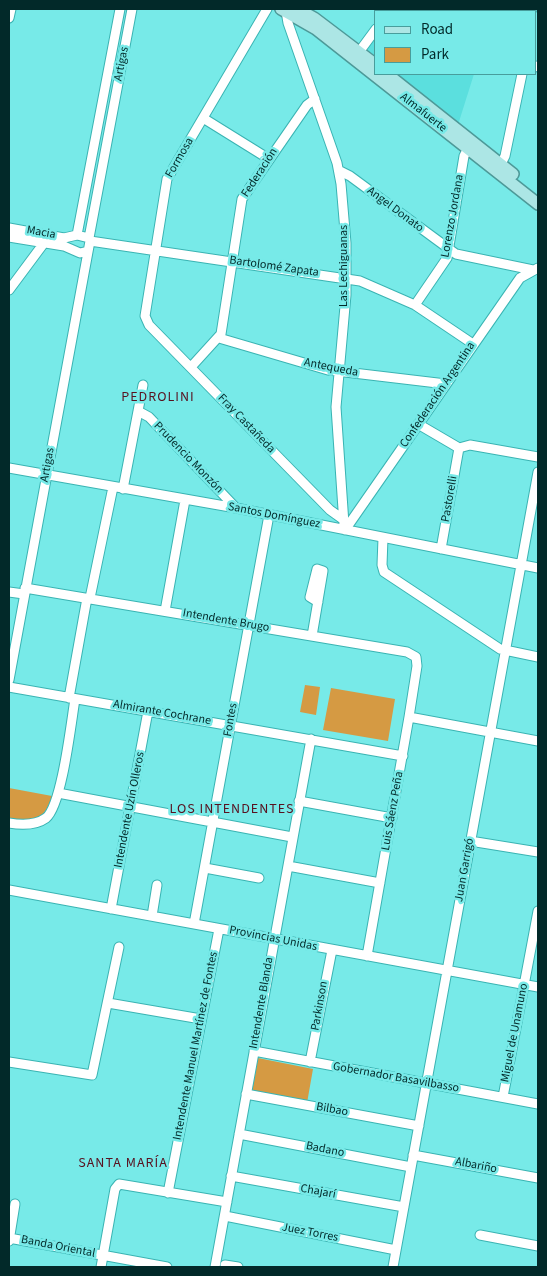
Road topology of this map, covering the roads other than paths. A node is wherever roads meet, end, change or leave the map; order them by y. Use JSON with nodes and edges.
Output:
{"nodes":[{"id":1,"x":11,"y":9,"type":"edge"},
{"id":2,"x":120,"y":9,"type":"edge"},
{"id":3,"x":132,"y":9,"type":"edge"},
{"id":4,"x":267,"y":9,"type":"edge"},
{"id":5,"x":298,"y":9,"type":"edge"},
{"id":6,"x":284,"y":10,"type":"edge"},
{"id":7,"x":316,"y":13,"type":"edge"},
{"id":8,"x":9,"y":18,"type":"edge"},
{"id":9,"x":374,"y":32,"type":"edge"},
{"id":10,"x":359,"y":52,"type":"junction"},
{"id":11,"x":374,"y":63,"type":"edge"},
{"id":12,"x":374,"y":74,"type":"edge"},
{"id":13,"x":375,"y":75,"type":"edge"},
{"id":14,"x":388,"y":75,"type":"edge"},
{"id":15,"x":522,"y":75,"type":"edge"},
{"id":16,"x":315,"y":99,"type":"junction"},
{"id":17,"x":203,"y":118,"type":"junction"},
{"id":18,"x":468,"y":148,"type":"junction"},
{"id":19,"x":269,"y":159,"type":"junction"},
{"id":20,"x":501,"y":164,"type":"junction"},
{"id":21,"x":340,"y":171,"type":"junction"},
{"id":22,"x":538,"y":194,"type":"edge"},
{"id":23,"x":538,"y":204,"type":"edge"},
{"id":24,"x":9,"y":228,"type":"edge"},
{"id":25,"x":75,"y":236,"type":"junction"},
{"id":26,"x":9,"y":237,"type":"edge"},
{"id":27,"x":89,"y":240,"type":"junction"},
{"id":28,"x":44,"y":243,"type":"junction"},
{"id":29,"x":70,"y":250,"type":"junction"},
{"id":30,"x":155,"y":250,"type":"junction"},
{"id":31,"x":449,"y":250,"type":"junction"},
{"id":32,"x":88,"y":251,"type":"junction"},
{"id":33,"x":233,"y":262,"type":"junction"},
{"id":34,"x":536,"y":269,"type":"edge"},
{"id":35,"x":347,"y":278,"type":"junction"},
{"id":36,"x":9,"y":290,"type":"edge"},
{"id":37,"x":415,"y":305,"type":"junction"},
{"id":38,"x":149,"y":325,"type":"joint"},
{"id":39,"x":219,"y":338,"type":"junction"},
{"id":40,"x":473,"y":344,"type":"junction"},
{"id":41,"x":191,"y":367,"type":"junction"},
{"id":42,"x":339,"y":372,"type":"junction"},
{"id":43,"x":446,"y":384,"type":"junction"},
{"id":44,"x":144,"y":385,"type":"dead end"},
{"id":45,"x":138,"y":411,"type":"junction"},
{"id":46,"x":418,"y":424,"type":"junction"},
{"id":47,"x":459,"y":448,"type":"junction"},
{"id":48,"x":538,"y":458,"type":"edge"},
{"id":49,"x":9,"y":468,"type":"edge"},
{"id":50,"x":538,"y":472,"type":"edge"},
{"id":51,"x":47,"y":475,"type":"junction"},
{"id":52,"x":113,"y":487,"type":"junction"},
{"id":53,"x":123,"y":489,"type":"junction"},
{"id":54,"x":536,"y":492,"type":"edge"},
{"id":55,"x":185,"y":500,"type":"junction"},
{"id":56,"x":236,"y":508,"type":"junction"},
{"id":57,"x":269,"y":515,"type":"junction"},
{"id":58,"x":344,"y":520,"type":"junction"},
{"id":59,"x":345,"y":530,"type":"junction"},
{"id":60,"x":383,"y":538,"type":"junction"},
{"id":61,"x":441,"y":549,"type":"junction"},
{"id":62,"x":521,"y":565,"type":"junction"},
{"id":63,"x":538,"y":568,"type":"edge"},
{"id":64,"x":25,"y":591,"type":"junction"},
{"id":65,"x":9,"y":592,"type":"edge"},
{"id":66,"x":88,"y":598,"type":"junction"},
{"id":67,"x":318,"y":602,"type":"dead end"},
{"id":68,"x":165,"y":611,"type":"junction"},
{"id":69,"x":247,"y":625,"type":"junction"},
{"id":70,"x":312,"y":636,"type":"junction"},
{"id":71,"x":505,"y":651,"type":"junction"},
{"id":72,"x":538,"y":657,"type":"edge"},
{"id":73,"x":417,"y":666,"type":"joint"},
{"id":74,"x":9,"y":680,"type":"edge"},
{"id":75,"x":9,"y":687,"type":"edge"},
{"id":76,"x":72,"y":698,"type":"junction"},
{"id":77,"x":148,"y":710,"type":"junction"},
{"id":78,"x":409,"y":717,"type":"junction"},
{"id":79,"x":230,"y":725,"type":"junction"},
{"id":80,"x":490,"y":733,"type":"junction"},
{"id":81,"x":311,"y":739,"type":"junction"},
{"id":82,"x":538,"y":741,"type":"edge"},
{"id":83,"x":403,"y":756,"type":"junction"},
{"id":84,"x":58,"y":793,"type":"junction"},
{"id":85,"x":299,"y":801,"type":"junction"},
{"id":86,"x":131,"y":808,"type":"junction"},
{"id":87,"x":392,"y":818,"type":"junction"},
{"id":88,"x":9,"y":823,"type":"edge"},
{"id":89,"x":212,"y":823,"type":"junction"},
{"id":90,"x":292,"y":837,"type":"junction"},
{"id":91,"x":470,"y":841,"type":"junction"},
{"id":92,"x":538,"y":852,"type":"edge"},
{"id":93,"x":288,"y":866,"type":"junction"},
{"id":94,"x":205,"y":868,"type":"junction"},
{"id":95,"x":259,"y":878,"type":"dead end"},
{"id":96,"x":380,"y":883,"type":"junction"},
{"id":97,"x":157,"y":885,"type":"dead end"},
{"id":98,"x":9,"y":890,"type":"edge"},
{"id":99,"x":111,"y":909,"type":"junction"},
{"id":100,"x":538,"y":911,"type":"edge"},
{"id":101,"x":152,"y":916,"type":"junction"},
{"id":102,"x":194,"y":924,"type":"junction"},
{"id":103,"x":219,"y":929,"type":"junction"},
{"id":104,"x":274,"y":939,"type":"junction"},
{"id":105,"x":119,"y":947,"type":"dead end"},
{"id":106,"x":332,"y":950,"type":"junction"},
{"id":107,"x":366,"y":956,"type":"junction"},
{"id":108,"x":447,"y":971,"type":"junction"},
{"id":109,"x":525,"y":984,"type":"junction"},
{"id":110,"x":538,"y":987,"type":"edge"},
{"id":111,"x":108,"y":1003,"type":"junction"},
{"id":112,"x":201,"y":1019,"type":"junction"},
{"id":113,"x":254,"y":1050,"type":"junction"},
{"id":114,"x":9,"y":1062,"type":"edge"},
{"id":115,"x":310,"y":1062,"type":"junction"},
{"id":116,"x":427,"y":1084,"type":"junction"},
{"id":117,"x":246,"y":1094,"type":"junction"},
{"id":118,"x":503,"y":1097,"type":"junction"},
{"id":119,"x":538,"y":1104,"type":"edge"},
{"id":120,"x":418,"y":1126,"type":"junction"},
{"id":121,"x":239,"y":1134,"type":"junction"},
{"id":122,"x":413,"y":1155,"type":"junction"},
{"id":123,"x":411,"y":1167,"type":"junction"},
{"id":124,"x":231,"y":1176,"type":"junction"},
{"id":125,"x":538,"y":1178,"type":"edge"},
{"id":126,"x":168,"y":1192,"type":"junction"},
{"id":127,"x":227,"y":1202,"type":"junction"},
{"id":128,"x":16,"y":1204,"type":"dead end"},
{"id":129,"x":404,"y":1208,"type":"junction"},
{"id":130,"x":224,"y":1216,"type":"junction"},
{"id":131,"x":480,"y":1236,"type":"dead end"},
{"id":132,"x":9,"y":1239,"type":"edge"},
{"id":133,"x":538,"y":1246,"type":"edge"},
{"id":134,"x":396,"y":1250,"type":"junction"},
{"id":135,"x":103,"y":1256,"type":"junction"},
{"id":136,"x":225,"y":1265,"type":"dead end"},
{"id":137,"x":101,"y":1267,"type":"edge"},
{"id":138,"x":167,"y":1267,"type":"edge"},
{"id":139,"x":215,"y":1267,"type":"edge"},
{"id":140,"x":238,"y":1267,"type":"edge"},
{"id":141,"x":393,"y":1267,"type":"edge"}],
"edges":[{"from":1,"to":8,"type":"street"},
{"from":2,"to":25,"type":"street","name":"Artigas"},
{"from":3,"to":27,"type":"street","name":"Artigas"},
{"from":4,"to":17,"type":"street","name":"Formosa"},
{"from":5,"to":7,"type":"main road"},
{"from":6,"to":12,"type":"main road","name":"Almafuerte"},
{"from":6,"to":16,"type":"street","name":"Las Lechiguanas"},
{"from":7,"to":10,"type":"main road"},
{"from":9,"to":10,"type":"street"},
{"from":10,"to":11,"type":"main road"},
{"from":13,"to":18,"type":"main road","name":"Almafuerte"},
{"from":14,"to":20,"type":"main road","name":"Almafuerte"},
{"from":15,"to":20,"type":"street"},
{"from":16,"to":19,"type":"street","name":"Federación"},
{"from":16,"to":21,"type":"street","name":"Las Lechiguanas"},
{"from":17,"to":19,"type":"street"},
{"from":17,"to":30,"type":"street","name":"Formosa"},
{"from":18,"to":23,"type":"main road","name":"Almafuerte"},
{"from":18,"to":31,"type":"street","name":"Lorenzo Jordana"},
{"from":19,"to":33,"type":"street","name":"Federación"},
{"from":20,"to":22,"type":"main road","name":"Almafuerte"},
{"from":21,"to":31,"type":"street","name":"Angel Donato"},
{"from":21,"to":35,"type":"street","name":"Las Lechiguanas"},
{"from":24,"to":25,"type":"street","name":"Macia"},
{"from":25,"to":27,"type":"street","name":"Macia"},
{"from":25,"to":29,"type":"street","name":"Artigas"},
{"from":26,"to":28,"type":"street","name":"Macia"},
{"from":27,"to":30,"type":"street","name":"Bartolomé Zapata"},
{"from":27,"to":32,"type":"street","name":"Artigas"},
{"from":28,"to":29,"type":"street","name":"Macia"},
{"from":28,"to":36,"type":"street"},
{"from":29,"to":32,"type":"street","name":"Macia"},
{"from":30,"to":33,"type":"street","name":"Bartolomé Zapata"},
{"from":30,"to":38,"type":"street","name":"Formosa"},
{"from":31,"to":34,"type":"street","name":"Angel Donato"},
{"from":31,"to":37,"type":"street","name":"Lorenzo Jordana"},
{"from":32,"to":51,"type":"street","name":"Artigas"},
{"from":33,"to":35,"type":"street","name":"Bartolomé Zapata"},
{"from":33,"to":39,"type":"street","name":"Federación"},
{"from":34,"to":40,"type":"street","name":"Confederación Argentina"},
{"from":35,"to":37,"type":"street","name":"Bartolomé Zapata"},
{"from":35,"to":42,"type":"street","name":"Las Lechiguanas"},
{"from":37,"to":40,"type":"street","name":"Bartolomé Zapata"},
{"from":38,"to":41,"type":"street","name":"Fray Castañeda"},
{"from":39,"to":41,"type":"street"},
{"from":39,"to":42,"type":"street","name":"Antequeda"},
{"from":40,"to":43,"type":"street","name":"Confederación Argentina"},
{"from":41,"to":58,"type":"street","name":"Fray Castañeda"},
{"from":42,"to":43,"type":"street","name":"Antequeda"},
{"from":42,"to":58,"type":"street","name":"Las Lechiguanas"},
{"from":43,"to":46,"type":"street","name":"Confederación Argentina"},
{"from":44,"to":45,"type":"street"},
{"from":45,"to":53,"type":"street"},
{"from":45,"to":56,"type":"street","name":"Prudencio Monzón"},
{"from":46,"to":47,"type":"street"},
{"from":46,"to":59,"type":"street","name":"Confederación Argentina"},
{"from":47,"to":48,"type":"street"},
{"from":47,"to":61,"type":"street","name":"Pastorelli"},
{"from":49,"to":51,"type":"street","name":"Santos Domínguez"},
{"from":50,"to":54,"type":"street","name":"Juan Garrigó"},
{"from":51,"to":52,"type":"street","name":"Santos Domínguez"},
{"from":51,"to":64,"type":"street","name":"Artigas"},
{"from":52,"to":53,"type":"street","name":"Santos Domínguez"},
{"from":52,"to":66,"type":"street"},
{"from":53,"to":55,"type":"street","name":"Santos Domínguez"},
{"from":54,"to":62,"type":"street","name":"Juan Garrigó"},
{"from":55,"to":56,"type":"street","name":"Santos Domínguez"},
{"from":55,"to":68,"type":"street"},
{"from":56,"to":57,"type":"street","name":"Santos Domínguez"},
{"from":57,"to":59,"type":"street","name":"Santos Domínguez"},
{"from":57,"to":69,"type":"street","name":"Fontes"},
{"from":58,"to":59,"type":"street","name":"Las Lechiguanas"},
{"from":59,"to":60,"type":"street","name":"Santos Domínguez"},
{"from":60,"to":61,"type":"street","name":"Santos Domínguez"},
{"from":60,"to":71,"type":"street"},
{"from":61,"to":62,"type":"street","name":"Santos Domínguez"},
{"from":62,"to":63,"type":"street","name":"Santos Domínguez"},
{"from":62,"to":71,"type":"street","name":"Juan Garrigó"},
{"from":64,"to":65,"type":"street","name":"Intendente Brugo"},
{"from":64,"to":66,"type":"street","name":"Intendente Brugo"},
{"from":64,"to":74,"type":"street","name":"Artigas"},
{"from":66,"to":68,"type":"street","name":"Intendente Brugo"},
{"from":66,"to":76,"type":"street"},
{"from":67,"to":70,"type":"street"},
{"from":68,"to":69,"type":"street","name":"Intendente Brugo"},
{"from":69,"to":70,"type":"street","name":"Intendente Brugo"},
{"from":69,"to":79,"type":"street","name":"Fontes"},
{"from":70,"to":73,"type":"street","name":"Intendente Brugo"},
{"from":71,"to":72,"type":"street"},
{"from":71,"to":80,"type":"street","name":"Juan Garrigó"},
{"from":73,"to":78,"type":"street","name":"Luis Sáenz Peña"},
{"from":75,"to":76,"type":"street","name":"Almirante Cochrane"},
{"from":76,"to":77,"type":"street","name":"Almirante Cochrane"},
{"from":76,"to":84,"type":"street"},
{"from":77,"to":79,"type":"street","name":"Almirante Cochrane"},
{"from":77,"to":86,"type":"street","name":"Intendente Uzín Olleros"},
{"from":78,"to":80,"type":"street"},
{"from":78,"to":83,"type":"street","name":"Luis Sáenz Peña"},
{"from":79,"to":81,"type":"street","name":"Almirante Cochrane"},
{"from":79,"to":89,"type":"street","name":"Fontes"},
{"from":80,"to":82,"type":"street"},
{"from":80,"to":91,"type":"street","name":"Juan Garrigó"},
{"from":81,"to":83,"type":"street","name":"Almirante Cochrane"},
{"from":81,"to":85,"type":"street","name":"Intendente Blanda"},
{"from":83,"to":87,"type":"street","name":"Luis Sáenz Peña"},
{"from":84,"to":86,"type":"street"},
{"from":84,"to":88,"type":"street"},
{"from":85,"to":87,"type":"street"},
{"from":85,"to":90,"type":"street","name":"Intendente Blanda"},
{"from":86,"to":89,"type":"street"},
{"from":86,"to":99,"type":"street","name":"Intendente Uzín Olleros"},
{"from":87,"to":96,"type":"street","name":"Luis Sáenz Peña"},
{"from":89,"to":90,"type":"street"},
{"from":89,"to":94,"type":"street","name":"Fontes"},
{"from":90,"to":93,"type":"street","name":"Intendente Blanda"},
{"from":91,"to":92,"type":"street"},
{"from":91,"to":108,"type":"street","name":"Juan Garrigó"},
{"from":93,"to":96,"type":"street"},
{"from":93,"to":104,"type":"street","name":"Intendente Blanda"},
{"from":94,"to":95,"type":"street"},
{"from":94,"to":102,"type":"street","name":"Fontes"},
{"from":96,"to":107,"type":"street","name":"Luis Sáenz Peña"},
{"from":97,"to":101,"type":"street"},
{"from":98,"to":99,"type":"street","name":"Provincias Unidas"},
{"from":99,"to":101,"type":"street","name":"Provincias Unidas"},
{"from":100,"to":109,"type":"street","name":"Miguel de Unamuno"},
{"from":101,"to":102,"type":"street","name":"Provincias Unidas"},
{"from":102,"to":103,"type":"street","name":"Provincias Unidas"},
{"from":103,"to":104,"type":"street","name":"Provincias Unidas"},
{"from":103,"to":112,"type":"street","name":"Intendente Manuel Martínez de Fontes"},
{"from":104,"to":106,"type":"street","name":"Provincias Unidas"},
{"from":104,"to":113,"type":"street","name":"Intendente Blanda"},
{"from":105,"to":111,"type":"street"},
{"from":106,"to":107,"type":"street","name":"Provincias Unidas"},
{"from":106,"to":115,"type":"street","name":"Parkinson"},
{"from":107,"to":108,"type":"street","name":"Provincias Unidas"},
{"from":108,"to":109,"type":"street","name":"Provincias Unidas"},
{"from":108,"to":116,"type":"street","name":"Juan Garrigó"},
{"from":109,"to":110,"type":"street","name":"Provincias Unidas"},
{"from":109,"to":118,"type":"street","name":"Miguel de Unamuno"},
{"from":111,"to":112,"type":"street"},
{"from":111,"to":114,"type":"street"},
{"from":112,"to":126,"type":"street","name":"Intendente Manuel Martínez de Fontes"},
{"from":113,"to":115,"type":"street","name":"Gobernador Basavilbasso"},
{"from":113,"to":117,"type":"street","name":"Intendente Blanda"},
{"from":115,"to":116,"type":"street","name":"Gobernador Basavilbasso"},
{"from":116,"to":118,"type":"street","name":"Gobernador Basavilbasso"},
{"from":116,"to":120,"type":"street","name":"Juan Garrigó"},
{"from":117,"to":120,"type":"street","name":"Bilbao"},
{"from":117,"to":121,"type":"street","name":"Intendente Blanda"},
{"from":118,"to":119,"type":"street","name":"Gobernador Basavilbasso"},
{"from":120,"to":122,"type":"street","name":"Juan Garrigó"},
{"from":121,"to":123,"type":"street","name":"Badano"},
{"from":121,"to":124,"type":"street","name":"Intendente Blanda"},
{"from":122,"to":123,"type":"street","name":"Juan Garrigó"},
{"from":122,"to":125,"type":"street","name":"Albariño"},
{"from":123,"to":129,"type":"street","name":"Juan Garrigó"},
{"from":124,"to":127,"type":"street","name":"Intendente Blanda"},
{"from":124,"to":129,"type":"street","name":"Chajarí"},
{"from":126,"to":127,"type":"street"},
{"from":126,"to":135,"type":"street"},
{"from":127,"to":130,"type":"street","name":"Intendente Blanda"},
{"from":128,"to":132,"type":"street"},
{"from":129,"to":134,"type":"street","name":"Juan Garrigó"},
{"from":130,"to":134,"type":"street","name":"Juez Torres"},
{"from":130,"to":139,"type":"street","name":"Intendente Blanda"},
{"from":131,"to":133,"type":"street"},
{"from":132,"to":135,"type":"street","name":"Banda Oriental"},
{"from":134,"to":141,"type":"street","name":"Juan Garrigó"},
{"from":135,"to":137,"type":"street"},
{"from":135,"to":138,"type":"street","name":"Banda Oriental"},
{"from":136,"to":140,"type":"street"}]}
